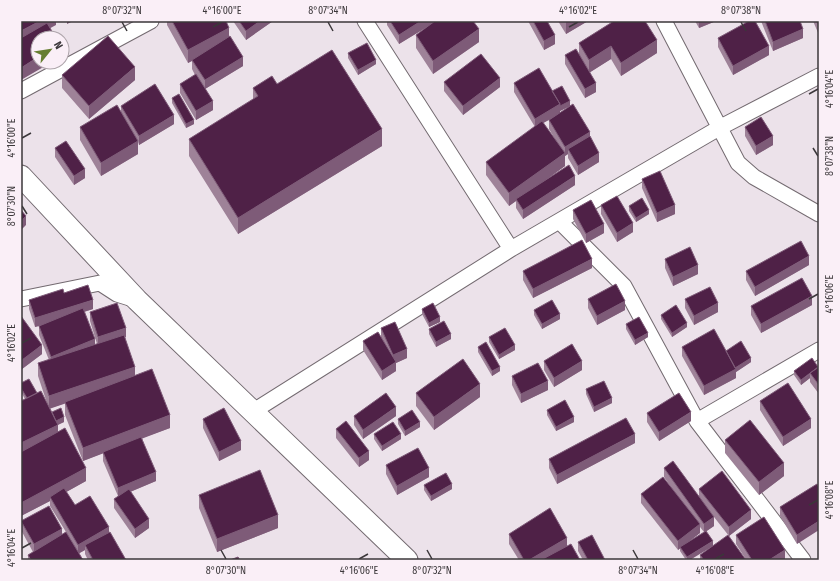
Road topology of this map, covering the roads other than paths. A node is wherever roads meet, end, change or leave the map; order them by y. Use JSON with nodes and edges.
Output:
{"nodes":[{"id":1,"x":151,"y":21,"type":"edge"},
{"id":2,"x":664,"y":21,"type":"edge"},
{"id":3,"x":370,"y":23,"type":"edge"},
{"id":4,"x":819,"y":76,"type":"edge"},
{"id":5,"x":21,"y":91,"type":"edge"},
{"id":6,"x":719,"y":128,"type":"junction"},
{"id":7,"x":21,"y":176,"type":"edge"},
{"id":8,"x":819,"y":214,"type":"edge"},
{"id":9,"x":560,"y":222,"type":"junction"},
{"id":10,"x":511,"y":248,"type":"junction"},
{"id":11,"x":21,"y":299,"type":"edge"},
{"id":12,"x":137,"y":300,"type":"junction"},
{"id":13,"x":819,"y":350,"type":"edge"},
{"id":14,"x":252,"y":412,"type":"junction"},
{"id":15,"x":697,"y":421,"type":"junction"},
{"id":16,"x":407,"y":560,"type":"edge"},
{"id":17,"x":803,"y":560,"type":"edge"}],
"edges":[{"from":1,"to":5,"type":"street"},
{"from":2,"to":6,"type":"street"},
{"from":3,"to":10,"type":"street"},
{"from":4,"to":6,"type":"street"},
{"from":6,"to":8,"type":"street"},
{"from":6,"to":9,"type":"street"},
{"from":7,"to":12,"type":"main road"},
{"from":9,"to":10,"type":"street"},
{"from":9,"to":15,"type":"street"},
{"from":10,"to":14,"type":"street"},
{"from":11,"to":12,"type":"street"},
{"from":12,"to":14,"type":"main road"},
{"from":13,"to":15,"type":"street"},
{"from":14,"to":16,"type":"main road"},
{"from":15,"to":17,"type":"street"}]}
